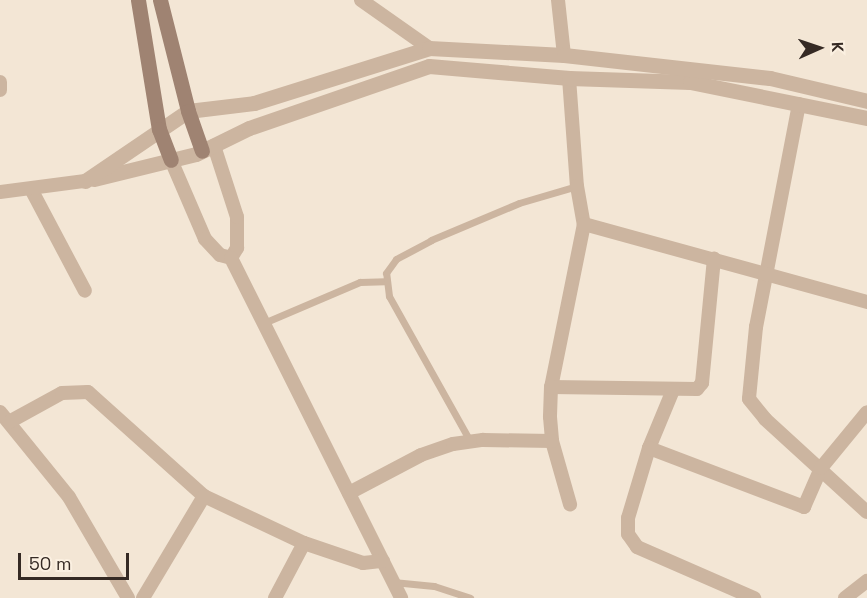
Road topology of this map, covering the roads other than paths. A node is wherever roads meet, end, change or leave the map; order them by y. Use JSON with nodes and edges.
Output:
{"nodes":[{"id":1,"x":138,"y":0,"type":"edge"},
{"id":2,"x":160,"y":0,"type":"edge"},
{"id":3,"x":361,"y":0,"type":"edge"},
{"id":4,"x":558,"y":0,"type":"edge"},
{"id":5,"x":429,"y":48,"type":"junction"},
{"id":6,"x":564,"y":55,"type":"junction"},
{"id":7,"x":569,"y":78,"type":"junction"},
{"id":8,"x":0,"y":82,"type":"edge"},
{"id":9,"x":0,"y":90,"type":"edge"},
{"id":10,"x":867,"y":101,"type":"edge"},
{"id":11,"x":799,"y":104,"type":"junction"},
{"id":12,"x":188,"y":111,"type":"junction"},
{"id":13,"x":867,"y":118,"type":"edge"},
{"id":14,"x":159,"y":129,"type":"junction"},
{"id":15,"x":208,"y":148,"type":"junction"},
{"id":16,"x":171,"y":160,"type":"junction"},
{"id":17,"x":85,"y":181,"type":"junction"},
{"id":18,"x":577,"y":186,"type":"junction"},
{"id":19,"x":31,"y":189,"type":"junction"},
{"id":20,"x":0,"y":192,"type":"edge"},
{"id":21,"x":584,"y":224,"type":"junction"},
{"id":22,"x":231,"y":258,"type":"junction"},
{"id":23,"x":714,"y":259,"type":"junction"},
{"id":24,"x":766,"y":274,"type":"junction"},
{"id":25,"x":385,"y":281,"type":"junction"},
{"id":26,"x":85,"y":291,"type":"dead end"},
{"id":27,"x":867,"y":302,"type":"edge"},
{"id":28,"x":266,"y":322,"type":"junction"},
{"id":29,"x":551,"y":387,"type":"junction"},
{"id":30,"x":673,"y":390,"type":"junction"},
{"id":31,"x":867,"y":412,"type":"edge"},
{"id":32,"x":4,"y":417,"type":"edge"},
{"id":33,"x":470,"y":441,"type":"junction"},
{"id":34,"x":552,"y":441,"type":"junction"},
{"id":35,"x":649,"y":448,"type":"junction"},
{"id":36,"x":821,"y":468,"type":"junction"},
{"id":37,"x":350,"y":493,"type":"junction"},
{"id":38,"x":204,"y":496,"type":"junction"},
{"id":39,"x":570,"y":504,"type":"dead end"},
{"id":40,"x":867,"y":513,"type":"edge"},
{"id":41,"x":304,"y":543,"type":"junction"},
{"id":42,"x":383,"y":561,"type":"junction"},
{"id":43,"x":867,"y":581,"type":"edge"},
{"id":44,"x":393,"y":582,"type":"junction"},
{"id":45,"x":128,"y":598,"type":"edge"},
{"id":46,"x":143,"y":598,"type":"edge"},
{"id":47,"x":275,"y":598,"type":"edge"},
{"id":48,"x":400,"y":598,"type":"edge"},
{"id":49,"x":470,"y":598,"type":"edge"},
{"id":50,"x":754,"y":598,"type":"edge"},
{"id":51,"x":845,"y":598,"type":"edge"}],
"edges":[{"from":1,"to":14,"type":"main road"},
{"from":2,"to":12,"type":"main road"},
{"from":3,"to":5,"type":"street"},
{"from":4,"to":6,"type":"street"},
{"from":5,"to":6,"type":"street"},
{"from":5,"to":12,"type":"street"},
{"from":6,"to":10,"type":"street"},
{"from":7,"to":11,"type":"street"},
{"from":7,"to":15,"type":"street"},
{"from":7,"to":18,"type":"street"},
{"from":8,"to":9,"type":"street"},
{"from":11,"to":13,"type":"street"},
{"from":11,"to":24,"type":"street"},
{"from":12,"to":14,"type":"street"},
{"from":12,"to":15,"type":"main road"},
{"from":14,"to":16,"type":"main road"},
{"from":14,"to":17,"type":"street"},
{"from":15,"to":16,"type":"street"},
{"from":15,"to":22,"type":"street"},
{"from":16,"to":17,"type":"street"},
{"from":16,"to":22,"type":"street"},
{"from":17,"to":19,"type":"street"},
{"from":18,"to":21,"type":"street"},
{"from":18,"to":25,"type":"lane"},
{"from":19,"to":20,"type":"street"},
{"from":19,"to":26,"type":"street"},
{"from":21,"to":23,"type":"street"},
{"from":21,"to":29,"type":"street"},
{"from":22,"to":28,"type":"street"},
{"from":23,"to":24,"type":"street"},
{"from":23,"to":30,"type":"street"},
{"from":24,"to":27,"type":"street"},
{"from":24,"to":36,"type":"street"},
{"from":25,"to":28,"type":"lane"},
{"from":25,"to":33,"type":"lane"},
{"from":28,"to":37,"type":"street"},
{"from":29,"to":30,"type":"street"},
{"from":29,"to":34,"type":"street"},
{"from":30,"to":35,"type":"street"},
{"from":31,"to":36,"type":"street"},
{"from":32,"to":38,"type":"street"},
{"from":32,"to":45,"type":"street"},
{"from":33,"to":34,"type":"street"},
{"from":33,"to":37,"type":"street"},
{"from":34,"to":39,"type":"street"},
{"from":35,"to":36,"type":"street"},
{"from":35,"to":50,"type":"street"},
{"from":36,"to":40,"type":"street"},
{"from":37,"to":42,"type":"street"},
{"from":38,"to":41,"type":"street"},
{"from":38,"to":46,"type":"street"},
{"from":41,"to":42,"type":"street"},
{"from":41,"to":47,"type":"street"},
{"from":42,"to":44,"type":"street"},
{"from":43,"to":51,"type":"street"},
{"from":44,"to":48,"type":"street"},
{"from":44,"to":49,"type":"lane"}]}
